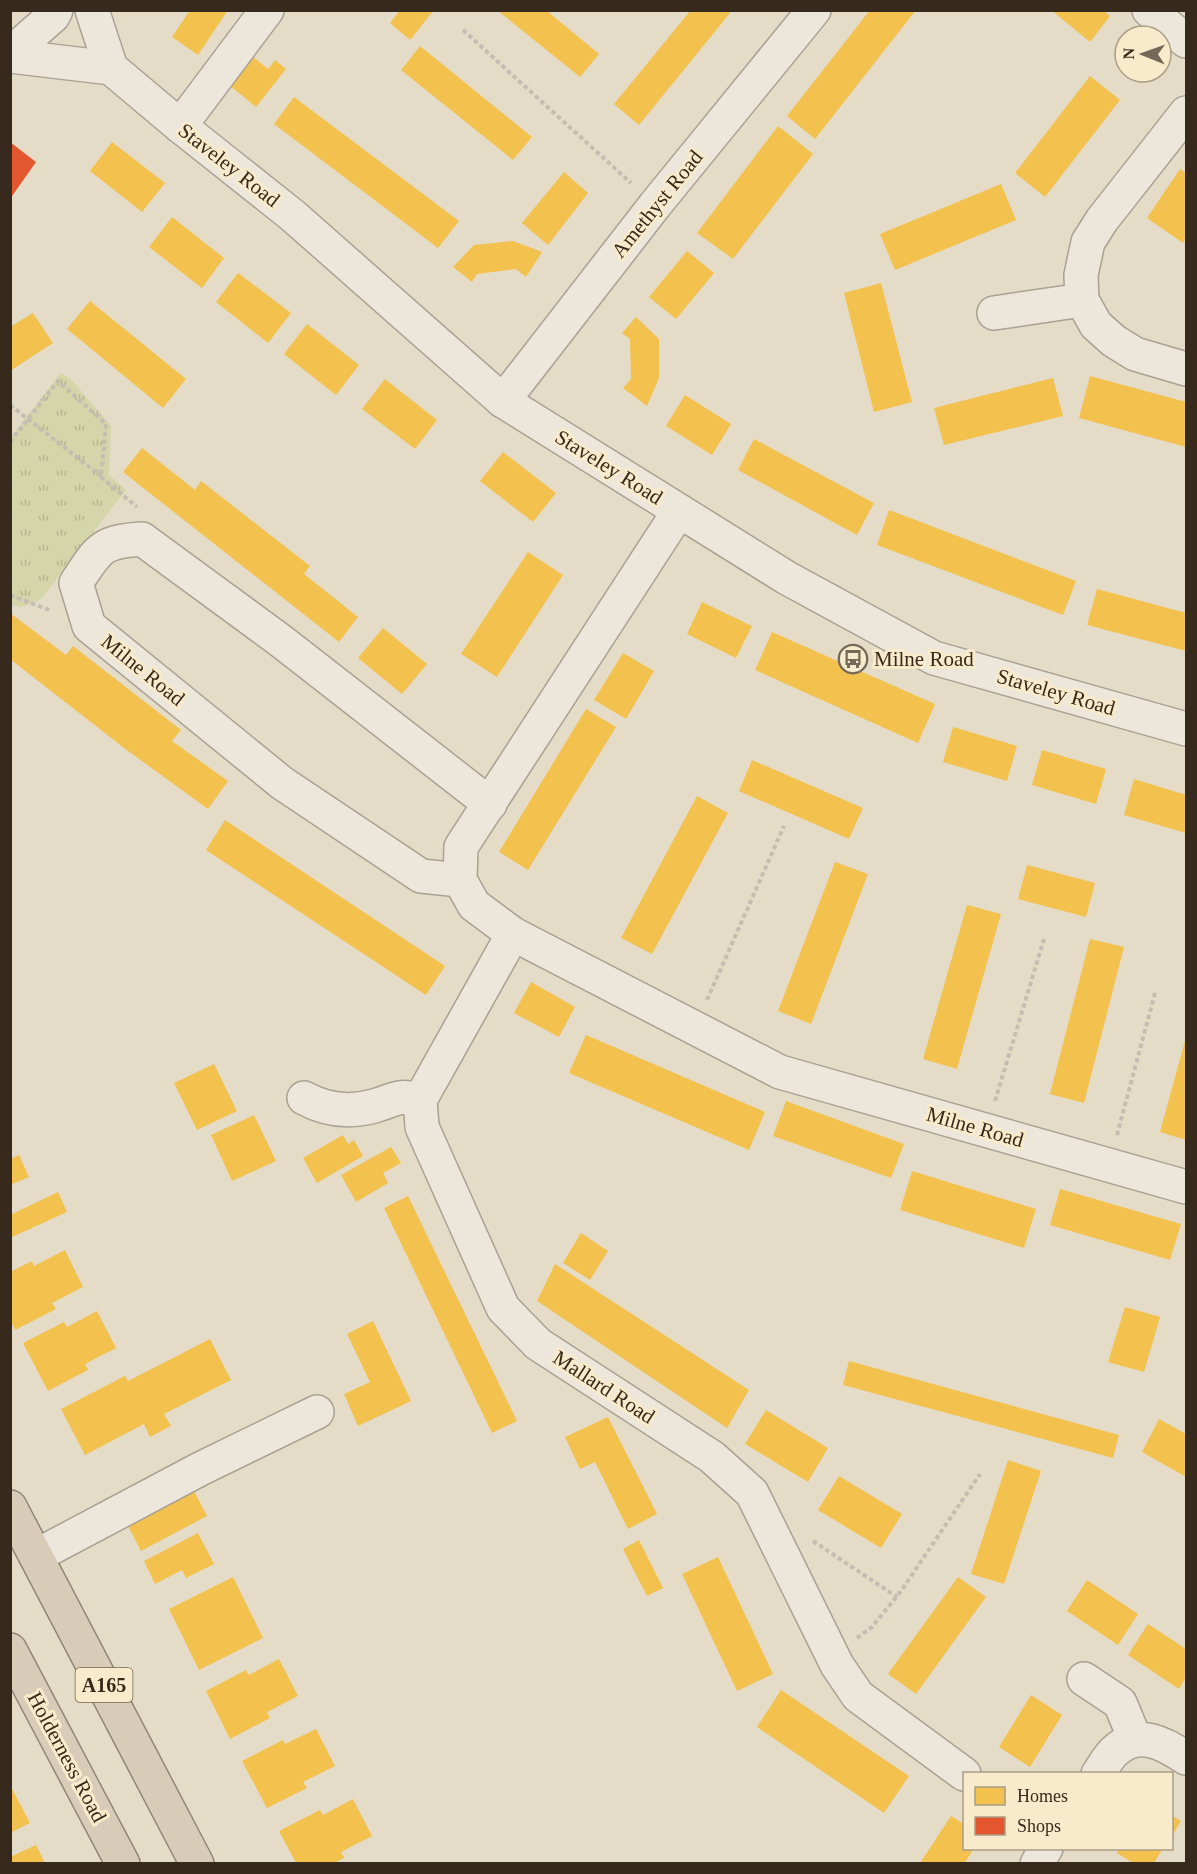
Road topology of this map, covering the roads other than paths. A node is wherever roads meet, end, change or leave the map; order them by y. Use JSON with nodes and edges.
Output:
{"nodes":[{"id":1,"x":56,"y":10,"type":"edge"},
{"id":2,"x":92,"y":10,"type":"edge"},
{"id":3,"x":267,"y":10,"type":"edge"},
{"id":4,"x":814,"y":10,"type":"edge"},
{"id":5,"x":1149,"y":10,"type":"edge"},
{"id":6,"x":1186,"y":41,"type":"edge"},
{"id":7,"x":10,"y":55,"type":"edge"},
{"id":8,"x":111,"y":68,"type":"junction"},
{"id":9,"x":1186,"y":113,"type":"edge"},
{"id":10,"x":180,"y":126,"type":"junction"},
{"id":11,"x":1082,"y":300,"type":"junction"},
{"id":12,"x":994,"y":313,"type":"dead end"},
{"id":13,"x":1186,"y":369,"type":"edge"},
{"id":14,"x":503,"y":401,"type":"junction"},
{"id":15,"x":679,"y":511,"type":"junction"},
{"id":16,"x":1186,"y":729,"type":"edge"},
{"id":17,"x":490,"y":804,"type":"junction"},
{"id":18,"x":460,"y":880,"type":"junction"},
{"id":19,"x":513,"y":934,"type":"junction"},
{"id":20,"x":304,"y":1098,"type":"dead end"},
{"id":21,"x":420,"y":1100,"type":"junction"},
{"id":22,"x":1186,"y":1187,"type":"edge"},
{"id":23,"x":318,"y":1413,"type":"dead end"},
{"id":24,"x":10,"y":1508,"type":"edge"},
{"id":25,"x":36,"y":1556,"type":"junction"},
{"id":26,"x":10,"y":1650,"type":"edge"},
{"id":27,"x":1084,"y":1679,"type":"dead end"},
{"id":28,"x":1135,"y":1739,"type":"junction"},
{"id":29,"x":1186,"y":1758,"type":"edge"},
{"id":30,"x":1099,"y":1772,"type":"edge"},
{"id":31,"x":963,"y":1773,"type":"edge"},
{"id":32,"x":1045,"y":1850,"type":"edge"},
{"id":33,"x":123,"y":1863,"type":"edge"},
{"id":34,"x":197,"y":1863,"type":"edge"},
{"id":35,"x":1037,"y":1863,"type":"edge"}],
"edges":[{"from":1,"to":7,"type":"street"},
{"from":2,"to":8,"type":"street"},
{"from":3,"to":10,"type":"street"},
{"from":4,"to":14,"type":"street","name":"Amethyst Road"},
{"from":5,"to":6,"type":"street"},
{"from":7,"to":8,"type":"street"},
{"from":8,"to":10,"type":"street","name":"Staveley Road"},
{"from":9,"to":11,"type":"street"},
{"from":10,"to":14,"type":"street","name":"Staveley Road"},
{"from":11,"to":12,"type":"street"},
{"from":11,"to":13,"type":"street"},
{"from":14,"to":15,"type":"street","name":"Staveley Road"},
{"from":15,"to":16,"type":"street","name":"Staveley Road"},
{"from":15,"to":17,"type":"street"},
{"from":17,"to":18,"type":"street"},
{"from":17,"to":18,"type":"street","name":"Milne Road"},
{"from":18,"to":19,"type":"street","name":"Milne Road"},
{"from":19,"to":21,"type":"street"},
{"from":19,"to":22,"type":"street","name":"Milne Road"},
{"from":20,"to":21,"type":"street"},
{"from":21,"to":31,"type":"street","name":"Mallard Road"},
{"from":23,"to":25,"type":"street"},
{"from":24,"to":25,"type":"highway","number":"A165"},
{"from":25,"to":34,"type":"highway","number":"A165"},
{"from":26,"to":33,"type":"highway","name":"Holderness Road"},
{"from":27,"to":28,"type":"street"},
{"from":28,"to":29,"type":"street"},
{"from":28,"to":30,"type":"street"},
{"from":32,"to":35,"type":"street"}]}
